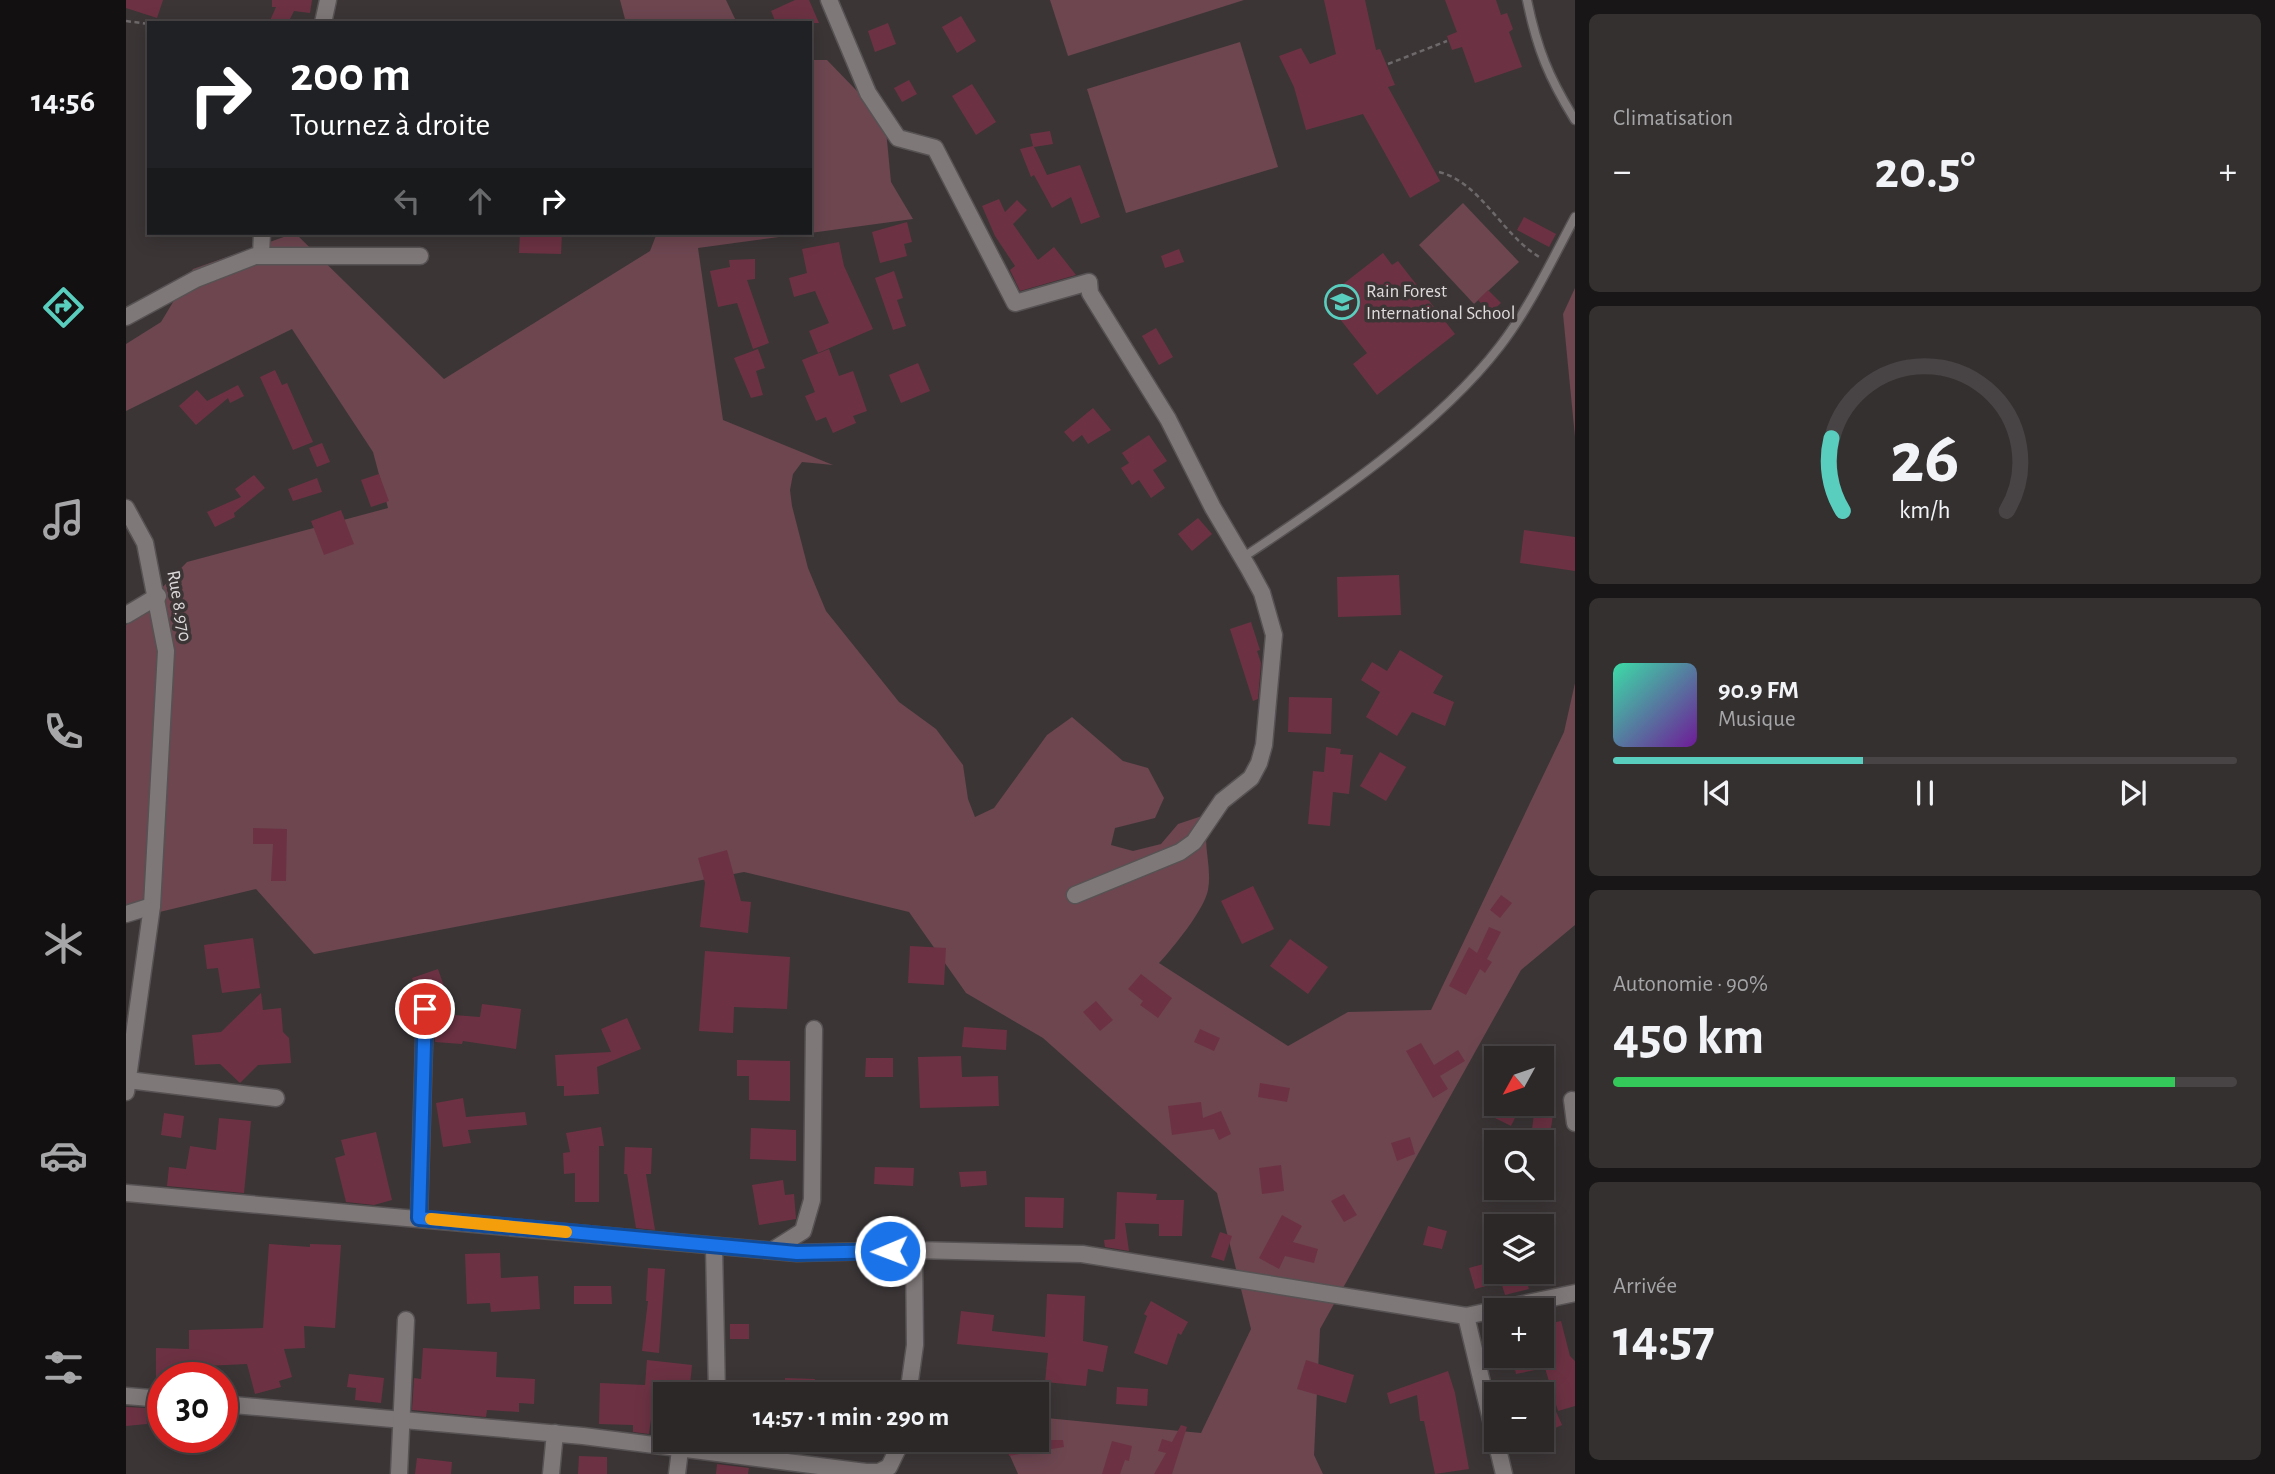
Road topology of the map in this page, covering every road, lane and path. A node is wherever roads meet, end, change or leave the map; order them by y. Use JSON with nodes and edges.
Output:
{"nodes":[{"id":1,"x":829,"y":0,"type":"edge"},
{"id":2,"x":1527,"y":0,"type":"edge"},
{"id":3,"x":126,"y":21,"type":"edge"},
{"id":4,"x":147,"y":24,"type":"edge"},
{"id":5,"x":1447,"y":41,"type":"dead end"},
{"id":6,"x":1388,"y":64,"type":"dead end"},
{"id":7,"x":1575,"y":120,"type":"edge"},
{"id":8,"x":1439,"y":172,"type":"dead end"},
{"id":9,"x":1575,"y":217,"type":"edge"},
{"id":10,"x":262,"y":235,"type":"edge"},
{"id":11,"x":261,"y":255,"type":"junction"},
{"id":12,"x":420,"y":256,"type":"dead end"},
{"id":13,"x":1550,"y":263,"type":"junction"},
{"id":14,"x":126,"y":317,"type":"edge"},
{"id":15,"x":126,"y":508,"type":"edge"},
{"id":16,"x":1242,"y":558,"type":"junction"},
{"id":17,"x":158,"y":596,"type":"junction"},
{"id":18,"x":126,"y":615,"type":"edge"},
{"id":19,"x":1075,"y":895,"type":"dead end"},
{"id":20,"x":152,"y":906,"type":"junction"},
{"id":21,"x":126,"y":914,"type":"edge"},
{"id":22,"x":425,"y":1009,"type":"dead end"},
{"id":23,"x":131,"y":1020,"type":"edge"},
{"id":24,"x":814,"y":1029,"type":"dead end"},
{"id":25,"x":127,"y":1086,"type":"edge"},
{"id":26,"x":276,"y":1098,"type":"dead end"},
{"id":27,"x":1572,"y":1100,"type":"dead end"},
{"id":28,"x":1575,"y":1123,"type":"edge"},
{"id":29,"x":126,"y":1193,"type":"edge"},
{"id":30,"x":419,"y":1218,"type":"junction"},
{"id":31,"x":714,"y":1247,"type":"junction"},
{"id":32,"x":773,"y":1250,"type":"junction"},
{"id":33,"x":914,"y":1250,"type":"junction"},
{"id":34,"x":1575,"y":1293,"type":"edge"},
{"id":35,"x":1466,"y":1317,"type":"junction"},
{"id":36,"x":406,"y":1320,"type":"dead end"},
{"id":37,"x":717,"y":1382,"type":"edge"},
{"id":38,"x":910,"y":1382,"type":"edge"},
{"id":39,"x":126,"y":1396,"type":"edge"},
{"id":40,"x":147,"y":1398,"type":"edge"},
{"id":41,"x":238,"y":1405,"type":"edge"},
{"id":42,"x":401,"y":1420,"type":"junction"},
{"id":43,"x":555,"y":1433,"type":"junction"},
{"id":44,"x":653,"y":1446,"type":"edge"},
{"id":45,"x":680,"y":1452,"type":"edge"},
{"id":46,"x":747,"y":1452,"type":"edge"},
{"id":47,"x":896,"y":1452,"type":"edge"},
{"id":48,"x":399,"y":1474,"type":"edge"},
{"id":49,"x":551,"y":1474,"type":"edge"},
{"id":50,"x":677,"y":1474,"type":"edge"},
{"id":51,"x":1504,"y":1474,"type":"edge"}],
"edges":[{"from":1,"to":16,"type":"street"},
{"from":2,"to":7,"type":"lane"},
{"from":3,"to":4,"type":"path"},
{"from":5,"to":6,"type":"path"},
{"from":8,"to":13,"type":"path"},
{"from":9,"to":13,"type":"lane"},
{"from":10,"to":11,"type":"street"},
{"from":11,"to":12,"type":"street"},
{"from":11,"to":14,"type":"street"},
{"from":13,"to":16,"type":"lane"},
{"from":15,"to":17,"type":"street","name":"Rue 8.970"},
{"from":16,"to":19,"type":"street"},
{"from":17,"to":18,"type":"street"},
{"from":17,"to":20,"type":"street","name":"Rue 8.970"},
{"from":20,"to":21,"type":"street"},
{"from":20,"to":23,"type":"street","name":"Rue 8.970"},
{"from":22,"to":30,"type":"street"},
{"from":23,"to":25,"type":"street","name":"Rue 8.970"},
{"from":24,"to":32,"type":"street"},
{"from":25,"to":26,"type":"street"},
{"from":27,"to":28,"type":"street"},
{"from":29,"to":30,"type":"street"},
{"from":30,"to":31,"type":"street"},
{"from":31,"to":32,"type":"street"},
{"from":31,"to":37,"type":"street"},
{"from":32,"to":33,"type":"street"},
{"from":33,"to":35,"type":"street"},
{"from":33,"to":38,"type":"street"},
{"from":34,"to":35,"type":"street"},
{"from":35,"to":51,"type":"street"},
{"from":36,"to":42,"type":"street"},
{"from":39,"to":40,"type":"street"},
{"from":41,"to":42,"type":"street"},
{"from":42,"to":43,"type":"street"},
{"from":42,"to":48,"type":"street"},
{"from":43,"to":44,"type":"street"},
{"from":43,"to":49,"type":"street"},
{"from":45,"to":50,"type":"street"},
{"from":46,"to":47,"type":"street"}]}
